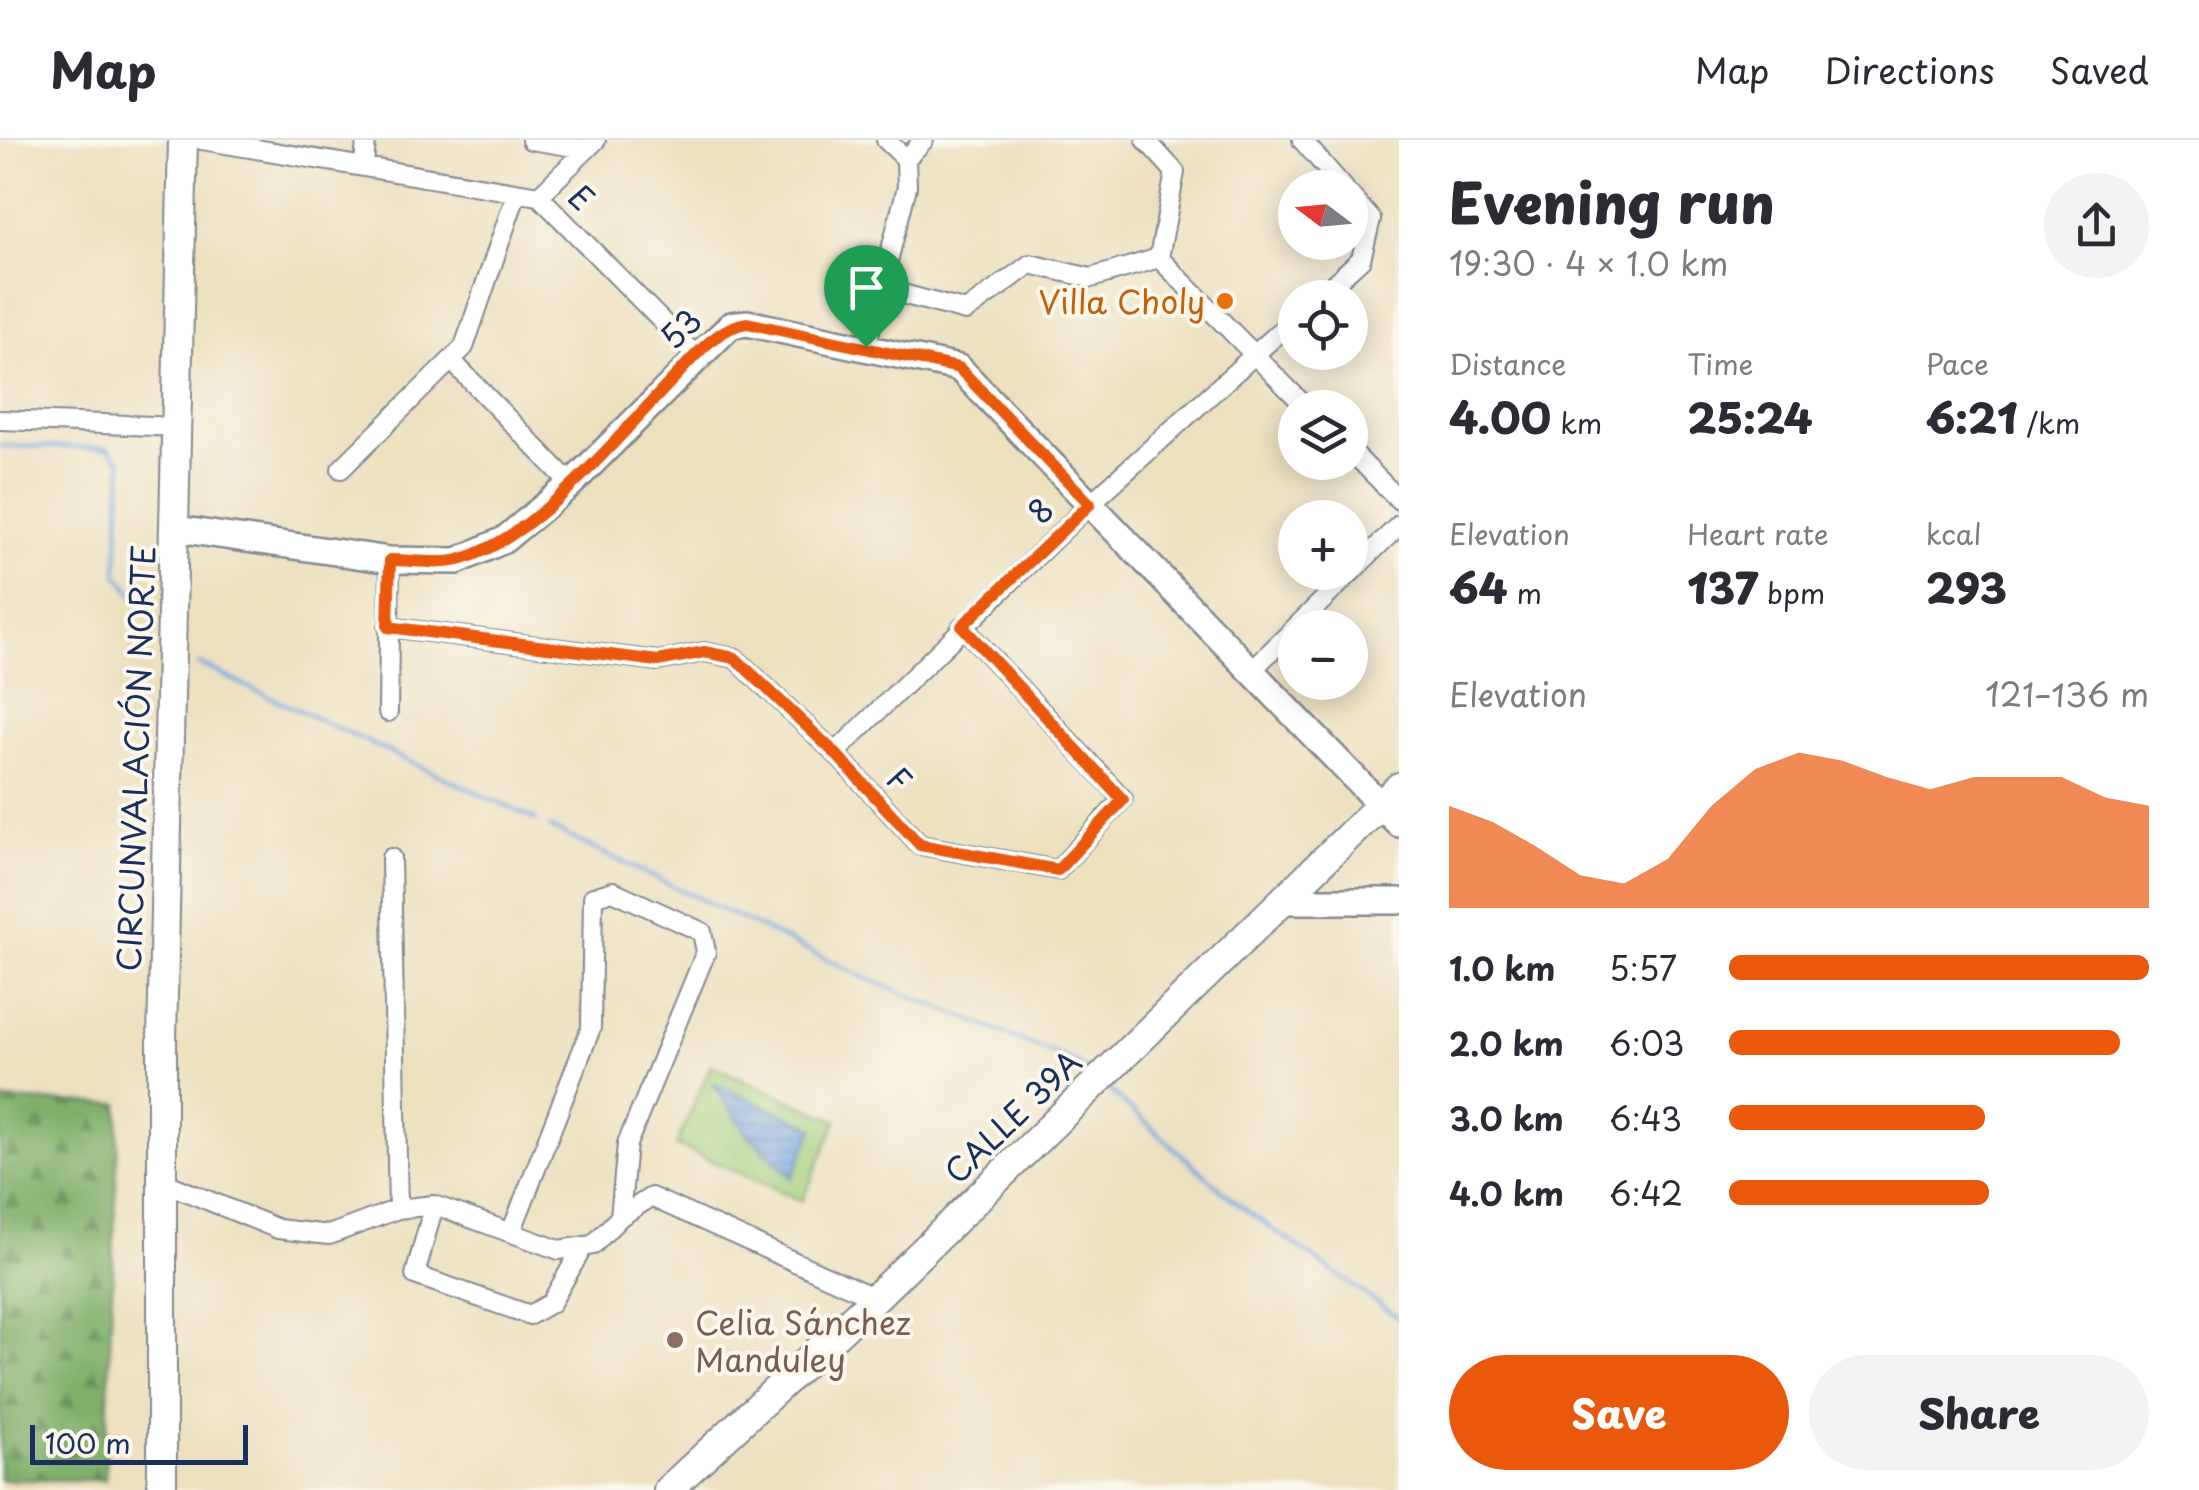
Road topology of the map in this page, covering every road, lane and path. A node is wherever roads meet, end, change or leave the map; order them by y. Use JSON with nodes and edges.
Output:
{"nodes":[{"id":1,"x":183,"y":140,"type":"edge"},
{"id":2,"x":202,"y":140,"type":"edge"},
{"id":3,"x":366,"y":140,"type":"edge"},
{"id":4,"x":530,"y":140,"type":"edge"},
{"id":5,"x":886,"y":140,"type":"edge"},
{"id":6,"x":924,"y":140,"type":"edge"},
{"id":7,"x":1146,"y":140,"type":"edge"},
{"id":8,"x":1302,"y":140,"type":"edge"},
{"id":9,"x":592,"y":144,"type":"edge"},
{"id":10,"x":288,"y":146,"type":"edge"},
{"id":11,"x":906,"y":159,"type":"junction"},
{"id":12,"x":364,"y":166,"type":"junction"},
{"id":13,"x":1328,"y":170,"type":"edge"},
{"id":14,"x":516,"y":195,"type":"junction"},
{"id":15,"x":538,"y":196,"type":"junction"},
{"id":16,"x":1160,"y":258,"type":"junction"},
{"id":17,"x":1360,"y":260,"type":"edge"},
{"id":18,"x":1338,"y":280,"type":"edge"},
{"id":19,"x":880,"y":288,"type":"junction"},
{"id":20,"x":1278,"y":332,"type":"edge"},
{"id":21,"x":866,"y":347,"type":"junction"},
{"id":22,"x":1253,"y":353,"type":"junction"},
{"id":23,"x":696,"y":356,"type":"junction"},
{"id":24,"x":452,"y":360,"type":"junction"},
{"id":25,"x":1290,"y":390,"type":"edge"},
{"id":26,"x":0,"y":420,"type":"edge"},
{"id":27,"x":179,"y":427,"type":"junction"},
{"id":28,"x":1368,"y":468,"type":"edge"},
{"id":29,"x":341,"y":469,"type":"dead end"},
{"id":30,"x":571,"y":484,"type":"junction"},
{"id":31,"x":1399,"y":500,"type":"edge"},
{"id":32,"x":1090,"y":504,"type":"junction"},
{"id":33,"x":1399,"y":525,"type":"edge"},
{"id":34,"x":177,"y":528,"type":"junction"},
{"id":35,"x":390,"y":560,"type":"junction"},
{"id":36,"x":962,"y":626,"type":"junction"},
{"id":37,"x":388,"y":627,"type":"junction"},
{"id":38,"x":1253,"y":668,"type":"junction"},
{"id":39,"x":388,"y":712,"type":"dead end"},
{"id":40,"x":835,"y":753,"type":"junction"},
{"id":41,"x":1393,"y":805,"type":"edge"},
{"id":42,"x":391,"y":858,"type":"dead end"},
{"id":43,"x":1284,"y":901,"type":"junction"},
{"id":44,"x":1399,"y":901,"type":"edge"},
{"id":45,"x":163,"y":1182,"type":"junction"},
{"id":46,"x":434,"y":1205,"type":"junction"},
{"id":47,"x":398,"y":1208,"type":"junction"},
{"id":48,"x":620,"y":1217,"type":"junction"},
{"id":49,"x":512,"y":1230,"type":"junction"},
{"id":50,"x":583,"y":1247,"type":"junction"},
{"id":51,"x":875,"y":1298,"type":"junction"},
{"id":52,"x":160,"y":1378,"type":"junction"},
{"id":53,"x":163,"y":1453,"type":"junction"},
{"id":54,"x":670,"y":1489,"type":"edge"},
{"id":55,"x":148,"y":1490,"type":"edge"},
{"id":56,"x":162,"y":1490,"type":"edge"},
{"id":57,"x":178,"y":1490,"type":"edge"}],
"edges":[{"from":1,"to":27,"type":"main road","name":"CIRCUNVALACIÓN NORTE"},
{"from":2,"to":10,"type":"street","name":"E"},
{"from":3,"to":12,"type":"street"},
{"from":4,"to":9,"type":"street"},
{"from":5,"to":11,"type":"street"},
{"from":6,"to":11,"type":"street"},
{"from":7,"to":16,"type":"street"},
{"from":8,"to":13,"type":"street"},
{"from":9,"to":15,"type":"street"},
{"from":10,"to":12,"type":"street","name":"E"},
{"from":11,"to":19,"type":"street"},
{"from":12,"to":14,"type":"street","name":"E"},
{"from":14,"to":15,"type":"street","name":"E"},
{"from":14,"to":24,"type":"street"},
{"from":15,"to":23,"type":"street","name":"E"},
{"from":16,"to":19,"type":"street"},
{"from":16,"to":22,"type":"street"},
{"from":17,"to":18,"type":"street"},
{"from":19,"to":21,"type":"street"},
{"from":20,"to":22,"type":"street","name":"8"},
{"from":21,"to":23,"type":"street","name":"53"},
{"from":21,"to":32,"type":"street","name":"53"},
{"from":22,"to":25,"type":"street"},
{"from":22,"to":32,"type":"street","name":"8"},
{"from":23,"to":30,"type":"street","name":"53"},
{"from":24,"to":29,"type":"street"},
{"from":24,"to":30,"type":"street"},
{"from":26,"to":27,"type":"street"},
{"from":27,"to":34,"type":"main road","name":"CIRCUNVALACIÓN NORTE"},
{"from":28,"to":31,"type":"street"},
{"from":30,"to":35,"type":"street","name":"53"},
{"from":32,"to":36,"type":"street","name":"8"},
{"from":32,"to":38,"type":"street","name":"53"},
{"from":33,"to":38,"type":"street"},
{"from":34,"to":35,"type":"street","name":"53"},
{"from":34,"to":45,"type":"main road","name":"CIRCUNVALACIÓN NORTE"},
{"from":35,"to":37,"type":"street"},
{"from":36,"to":40,"type":"street","name":"8"},
{"from":36,"to":40,"type":"street","name":"F"},
{"from":37,"to":39,"type":"street"},
{"from":37,"to":40,"type":"street","name":"F"},
{"from":38,"to":41,"type":"street","name":"53"},
{"from":41,"to":43,"type":"main road","name":"CALLE 39A"},
{"from":42,"to":47,"type":"street"},
{"from":43,"to":44,"type":"street"},
{"from":43,"to":51,"type":"main road","name":"CALLE 39A"},
{"from":45,"to":47,"type":"street"},
{"from":45,"to":52,"type":"main road","name":"CIRCUNVALACIÓN NORTE"},
{"from":46,"to":47,"type":"street"},
{"from":46,"to":49,"type":"street"},
{"from":46,"to":50,"type":"street"},
{"from":48,"to":49,"type":"street"},
{"from":48,"to":50,"type":"street"},
{"from":48,"to":51,"type":"street"},
{"from":49,"to":50,"type":"street"},
{"from":51,"to":54,"type":"main road","name":"CALLE 39A"},
{"from":52,"to":53,"type":"main road","name":"CIRCUNVALACIÓN NORTE"},
{"from":52,"to":55,"type":"main road","name":"CIRCUNVALACIÓN NORTE"},
{"from":53,"to":56,"type":"main road","name":"CIRCUNVALACIÓN NORTE"},
{"from":53,"to":57,"type":"main road"}]}
